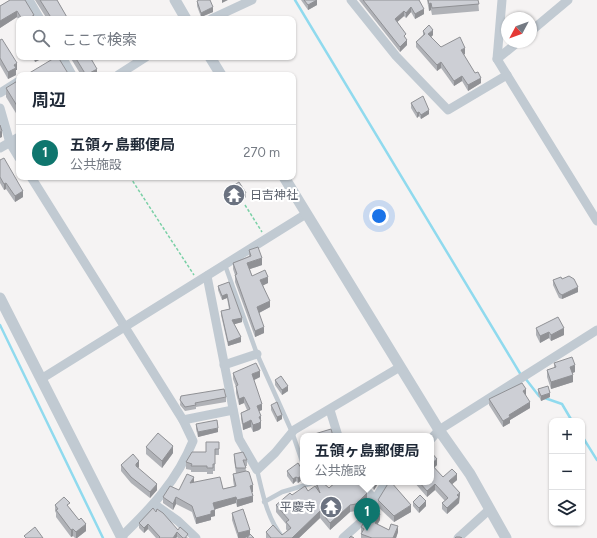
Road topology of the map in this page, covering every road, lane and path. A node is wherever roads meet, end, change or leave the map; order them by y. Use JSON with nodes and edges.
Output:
{"nodes":[{"id":1,"x":29,"y":0,"type":"edge"},
{"id":2,"x":175,"y":0,"type":"edge"},
{"id":3,"x":252,"y":0,"type":"edge"},
{"id":4,"x":351,"y":0,"type":"edge"},
{"id":5,"x":502,"y":0,"type":"edge"},
{"id":6,"x":568,"y":0,"type":"edge"},
{"id":7,"x":38,"y":16,"type":"edge"},
{"id":8,"x":184,"y":16,"type":"edge"},
{"id":9,"x":217,"y":16,"type":"edge"},
{"id":10,"x":537,"y":26,"type":"edge"},
{"id":11,"x":511,"y":48,"type":"edge"},
{"id":12,"x":497,"y":59,"type":"junction"},
{"id":13,"x":64,"y":60,"type":"edge"},
{"id":14,"x":141,"y":60,"type":"edge"},
{"id":15,"x":212,"y":60,"type":"edge"},
{"id":16,"x":70,"y":72,"type":"edge"},
{"id":17,"x":123,"y":72,"type":"edge"},
{"id":18,"x":219,"y":72,"type":"edge"},
{"id":19,"x":507,"y":75,"type":"junction"},
{"id":20,"x":16,"y":83,"type":"edge"},
{"id":21,"x":0,"y":93,"type":"edge"},
{"id":22,"x":0,"y":108,"type":"edge"},
{"id":23,"x":16,"y":139,"type":"edge"},
{"id":24,"x":10,"y":143,"type":"junction"},
{"id":25,"x":0,"y":148,"type":"edge"},
{"id":26,"x":16,"y":153,"type":"edge"},
{"id":27,"x":33,"y":180,"type":"edge"},
{"id":28,"x":132,"y":180,"type":"edge"},
{"id":29,"x":286,"y":180,"type":"edge"},
{"id":30,"x":245,"y":205,"type":"dead end"},
{"id":31,"x":306,"y":214,"type":"junction"},
{"id":32,"x":597,"y":221,"type":"edge"},
{"id":33,"x":267,"y":239,"type":"junction"},
{"id":34,"x":225,"y":265,"type":"junction"},
{"id":35,"x":207,"y":276,"type":"junction"},
{"id":36,"x":198,"y":281,"type":"junction"},
{"id":37,"x":0,"y":298,"type":"edge"},
{"id":38,"x":125,"y":327,"type":"junction"},
{"id":39,"x":597,"y":330,"type":"edge"},
{"id":40,"x":257,"y":354,"type":"junction"},
{"id":41,"x":224,"y":365,"type":"junction"},
{"id":42,"x":400,"y":367,"type":"junction"},
{"id":43,"x":41,"y":379,"type":"junction"},
{"id":44,"x":233,"y":410,"type":"junction"},
{"id":45,"x":330,"y":410,"type":"junction"},
{"id":46,"x":183,"y":420,"type":"junction"},
{"id":47,"x":440,"y":430,"type":"junction"},
{"id":48,"x":292,"y":432,"type":"junction"},
{"id":49,"x":337,"y":433,"type":"edge"},
{"id":50,"x":434,"y":436,"type":"edge"},
{"id":51,"x":300,"y":455,"type":"edge"},
{"id":52,"x":257,"y":470,"type":"junction"},
{"id":53,"x":306,"y":485,"type":"edge"},
{"id":54,"x":362,"y":485,"type":"edge"},
{"id":55,"x":384,"y":485,"type":"edge"},
{"id":56,"x":375,"y":500,"type":"junction"},
{"id":57,"x":264,"y":502,"type":"junction"},
{"id":58,"x":154,"y":504,"type":"junction"},
{"id":59,"x":490,"y":509,"type":"junction"},
{"id":60,"x":121,"y":537,"type":"edge"},
{"id":61,"x":196,"y":538,"type":"edge"},
{"id":62,"x":283,"y":538,"type":"edge"},
{"id":63,"x":343,"y":538,"type":"edge"},
{"id":64,"x":458,"y":538,"type":"edge"},
{"id":65,"x":506,"y":538,"type":"edge"}],
"edges":[{"from":1,"to":7,"type":"street"},
{"from":2,"to":8,"type":"street"},
{"from":3,"to":9,"type":"street"},
{"from":4,"to":19,"type":"street"},
{"from":5,"to":12,"type":"street"},
{"from":6,"to":10,"type":"street"},
{"from":11,"to":12,"type":"street"},
{"from":12,"to":19,"type":"street"},
{"from":13,"to":16,"type":"street"},
{"from":14,"to":17,"type":"street"},
{"from":15,"to":18,"type":"street"},
{"from":19,"to":32,"type":"street"},
{"from":20,"to":21,"type":"street"},
{"from":22,"to":24,"type":"street"},
{"from":23,"to":24,"type":"street"},
{"from":24,"to":25,"type":"street"},
{"from":24,"to":26,"type":"street"},
{"from":27,"to":38,"type":"street"},
{"from":28,"to":36,"type":"path"},
{"from":29,"to":31,"type":"street"},
{"from":30,"to":33,"type":"path"},
{"from":31,"to":33,"type":"street"},
{"from":31,"to":42,"type":"street"},
{"from":33,"to":34,"type":"street"},
{"from":34,"to":35,"type":"street"},
{"from":34,"to":40,"type":"lane"},
{"from":35,"to":36,"type":"street"},
{"from":35,"to":41,"type":"street"},
{"from":36,"to":38,"type":"street"},
{"from":37,"to":43,"type":"street"},
{"from":38,"to":43,"type":"street"},
{"from":38,"to":46,"type":"street"},
{"from":39,"to":47,"type":"street"},
{"from":40,"to":41,"type":"street"},
{"from":40,"to":48,"type":"lane"},
{"from":41,"to":44,"type":"street"},
{"from":42,"to":45,"type":"street"},
{"from":42,"to":47,"type":"street"},
{"from":43,"to":60,"type":"street"},
{"from":44,"to":46,"type":"street"},
{"from":44,"to":52,"type":"street"},
{"from":45,"to":48,"type":"street"},
{"from":45,"to":49,"type":"street"},
{"from":46,"to":58,"type":"street"},
{"from":47,"to":50,"type":"street"},
{"from":47,"to":59,"type":"street"},
{"from":48,"to":51,"type":"lane"},
{"from":48,"to":52,"type":"street"},
{"from":52,"to":57,"type":"lane"},
{"from":53,"to":57,"type":"lane"},
{"from":54,"to":56,"type":"street"},
{"from":55,"to":56,"type":"street"},
{"from":56,"to":63,"type":"street"},
{"from":57,"to":62,"type":"lane"},
{"from":58,"to":60,"type":"street"},
{"from":58,"to":61,"type":"street"},
{"from":59,"to":64,"type":"street"},
{"from":59,"to":65,"type":"street"}]}
